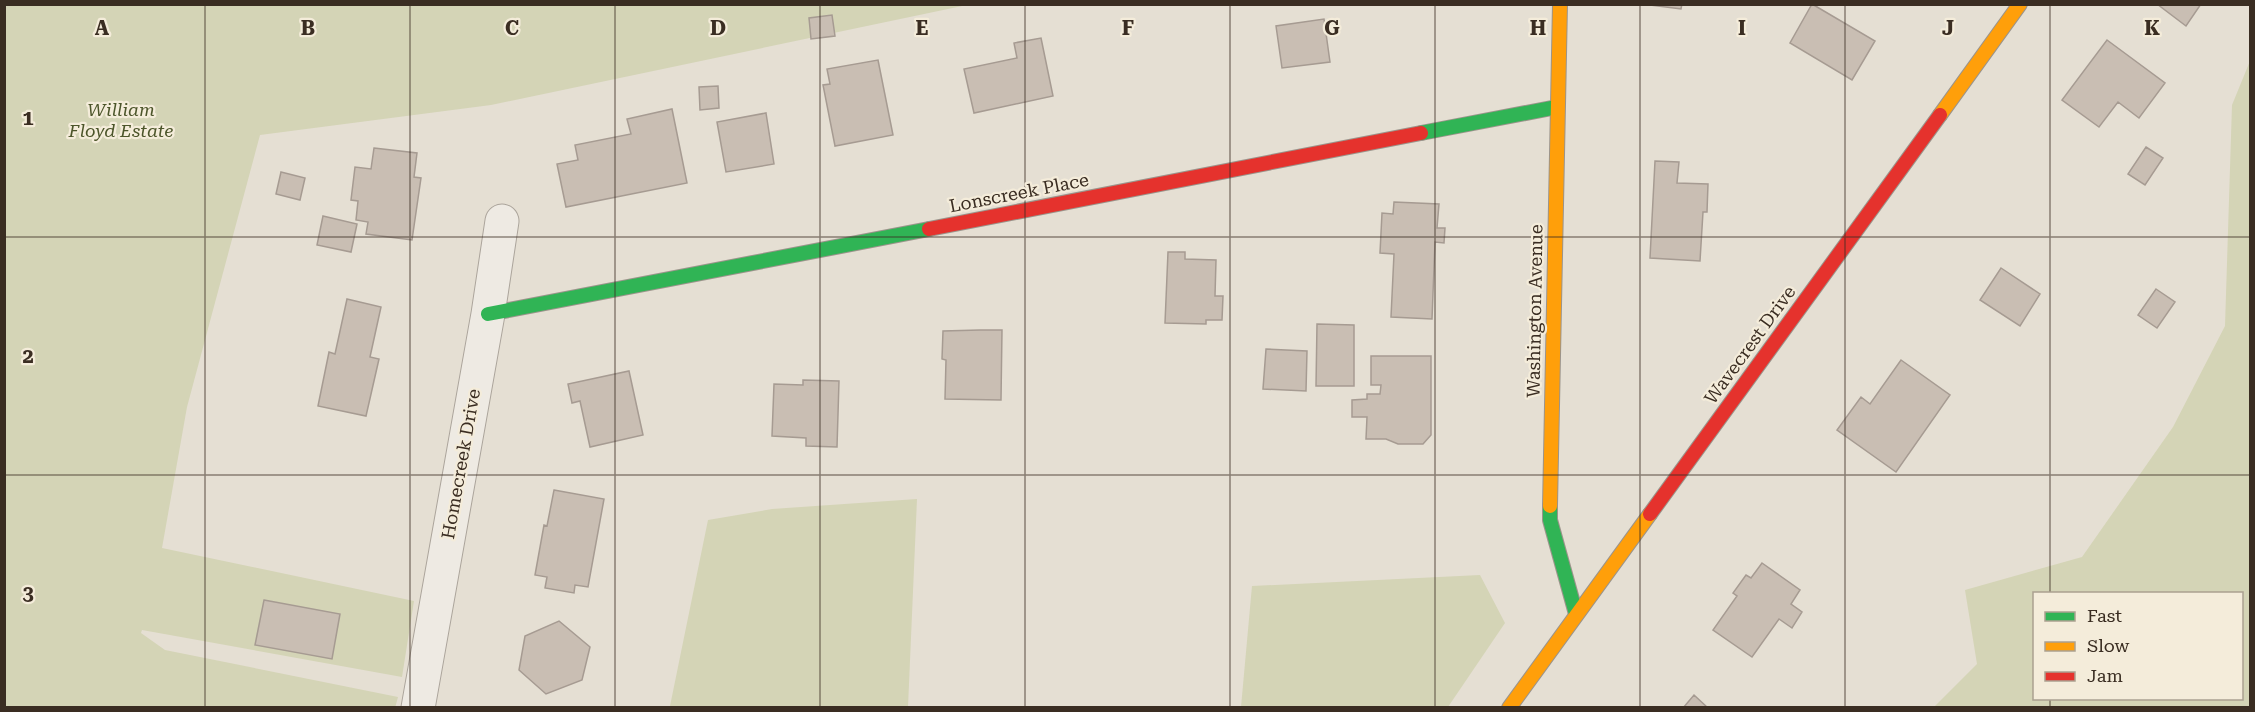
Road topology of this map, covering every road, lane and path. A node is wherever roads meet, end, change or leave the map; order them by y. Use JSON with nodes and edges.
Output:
{"nodes":[{"id":1,"x":1560,"y":4,"type":"edge"},
{"id":2,"x":2020,"y":4,"type":"edge"},
{"id":3,"x":1557,"y":107,"type":"junction"},
{"id":4,"x":502,"y":221,"type":"dead end"},
{"id":5,"x":488,"y":314,"type":"junction"},
{"id":6,"x":1576,"y":614,"type":"junction"},
{"id":7,"x":417,"y":708,"type":"edge"},
{"id":8,"x":1509,"y":708,"type":"edge"}],
"edges":[{"from":1,"to":3,"type":"street","name":"Washington Avenue"},
{"from":2,"to":6,"type":"street","name":"Wavecrest Drive"},
{"from":3,"to":5,"type":"street","name":"Lonscreek Place"},
{"from":3,"to":6,"type":"street","name":"Washington Avenue"},
{"from":4,"to":5,"type":"street","name":"Homecreek Drive"},
{"from":5,"to":7,"type":"street","name":"Homecreek Drive"},
{"from":6,"to":8,"type":"street","name":"Wavecrest Drive"}]}
